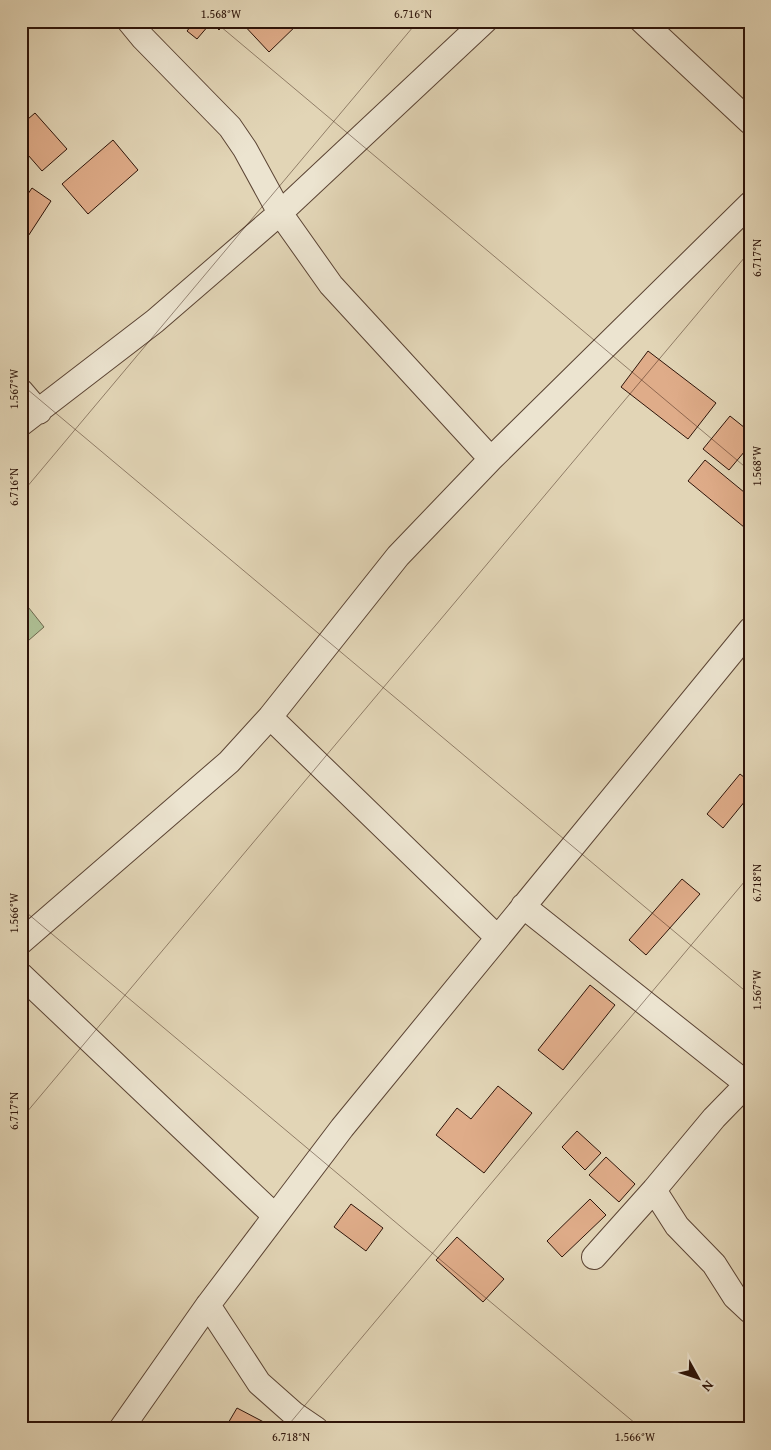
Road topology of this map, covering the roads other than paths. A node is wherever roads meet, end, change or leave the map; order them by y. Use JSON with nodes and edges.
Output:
{"nodes":[{"id":1,"x":129,"y":21,"type":"edge"},
{"id":2,"x":485,"y":21,"type":"edge"},
{"id":3,"x":642,"y":21,"type":"edge"},
{"id":4,"x":750,"y":122,"type":"edge"},
{"id":5,"x":750,"y":204,"type":"edge"},
{"id":6,"x":280,"y":213,"type":"junction"},
{"id":7,"x":21,"y":391,"type":"edge"},
{"id":8,"x":30,"y":418,"type":"edge"},
{"id":9,"x":491,"y":459,"type":"junction"},
{"id":10,"x":750,"y":630,"type":"edge"},
{"id":11,"x":270,"y":717,"type":"junction"},
{"id":12,"x":524,"y":906,"type":"junction"},
{"id":13,"x":497,"y":938,"type":"junction"},
{"id":14,"x":21,"y":942,"type":"edge"},
{"id":15,"x":21,"y":975,"type":"edge"},
{"id":16,"x":748,"y":1082,"type":"edge"},
{"id":17,"x":654,"y":1190,"type":"junction"},
{"id":18,"x":275,"y":1216,"type":"junction"},
{"id":19,"x":594,"y":1257,"type":"dead end"},
{"id":20,"x":208,"y":1305,"type":"junction"},
{"id":21,"x":750,"y":1311,"type":"edge"},
{"id":22,"x":121,"y":1429,"type":"edge"},
{"id":23,"x":316,"y":1429,"type":"edge"}],
"edges":[{"from":1,"to":6,"type":"street"},
{"from":2,"to":6,"type":"street"},
{"from":3,"to":4,"type":"street"},
{"from":5,"to":9,"type":"street"},
{"from":6,"to":8,"type":"street"},
{"from":6,"to":9,"type":"street"},
{"from":7,"to":8,"type":"street"},
{"from":9,"to":11,"type":"street"},
{"from":10,"to":12,"type":"street"},
{"from":11,"to":13,"type":"street"},
{"from":11,"to":14,"type":"street"},
{"from":12,"to":13,"type":"street"},
{"from":12,"to":16,"type":"street"},
{"from":13,"to":18,"type":"street"},
{"from":15,"to":18,"type":"street"},
{"from":16,"to":17,"type":"street"},
{"from":17,"to":19,"type":"street"},
{"from":17,"to":21,"type":"street"},
{"from":18,"to":20,"type":"street"},
{"from":20,"to":22,"type":"street"},
{"from":20,"to":23,"type":"street"}]}
